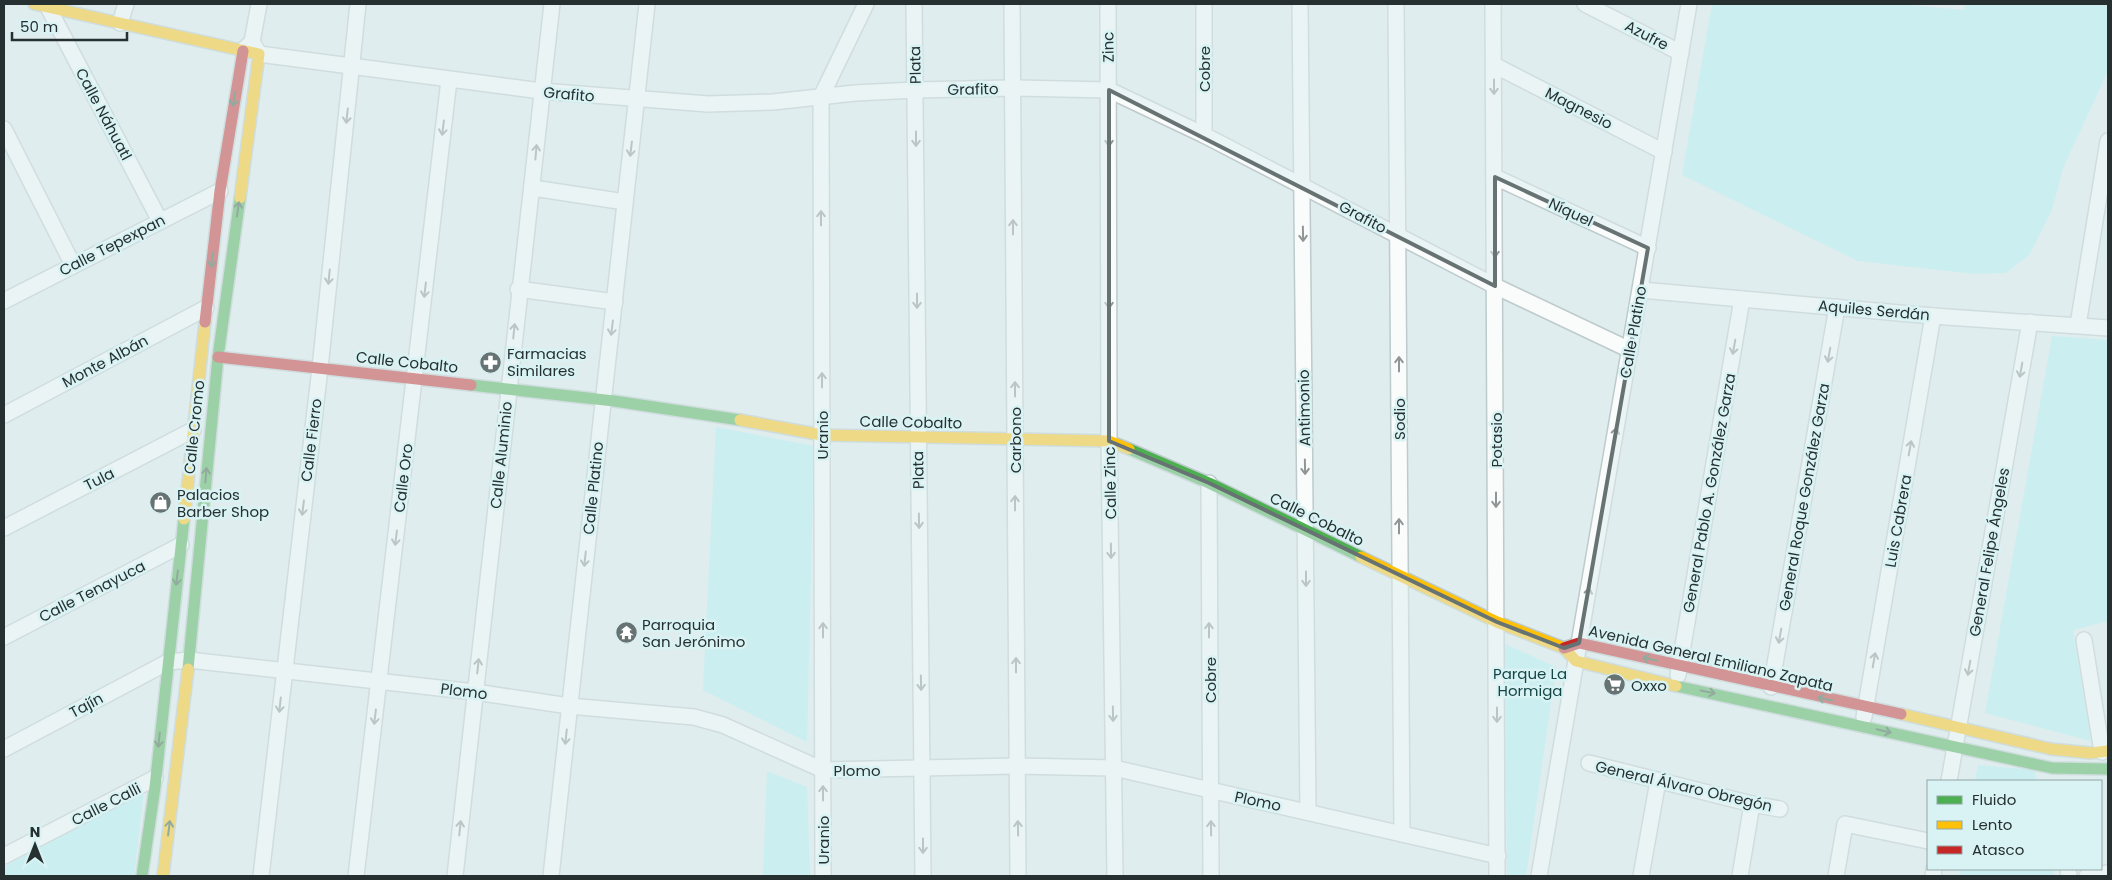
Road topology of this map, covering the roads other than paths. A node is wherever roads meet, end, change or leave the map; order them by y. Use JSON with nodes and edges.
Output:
{"nodes":[{"id":1,"x":126,"y":4,"type":"edge"},
{"id":2,"x":259,"y":4,"type":"edge"},
{"id":3,"x":358,"y":4,"type":"edge"},
{"id":4,"x":552,"y":4,"type":"edge"},
{"id":5,"x":647,"y":4,"type":"edge"},
{"id":6,"x":866,"y":4,"type":"edge"},
{"id":7,"x":914,"y":4,"type":"edge"},
{"id":8,"x":1012,"y":4,"type":"edge"},
{"id":9,"x":1108,"y":4,"type":"edge"},
{"id":10,"x":1204,"y":4,"type":"edge"},
{"id":11,"x":1300,"y":4,"type":"edge"},
{"id":12,"x":1396,"y":4,"type":"edge"},
{"id":13,"x":1493,"y":4,"type":"edge"},
{"id":14,"x":1585,"y":4,"type":"edge"},
{"id":15,"x":1689,"y":4,"type":"edge"},
{"id":16,"x":41,"y":6,"type":"edge"},
{"id":17,"x":120,"y":23,"type":"junction"},
{"id":18,"x":251,"y":49,"type":"junction"},
{"id":19,"x":1681,"y":53,"type":"junction"},
{"id":20,"x":1494,"y":65,"type":"junction"},
{"id":21,"x":353,"y":68,"type":"junction"},
{"id":22,"x":449,"y":80,"type":"junction"},
{"id":23,"x":1012,"y":88,"type":"junction"},
{"id":24,"x":915,"y":90,"type":"junction"},
{"id":25,"x":1109,"y":90,"type":"junction"},
{"id":26,"x":541,"y":91,"type":"junction"},
{"id":27,"x":821,"y":97,"type":"junction"},
{"id":28,"x":637,"y":100,"type":"junction"},
{"id":29,"x":4,"y":129,"type":"edge"},
{"id":30,"x":1204,"y":135,"type":"junction"},
{"id":31,"x":2108,"y":140,"type":"edge"},
{"id":32,"x":1664,"y":152,"type":"junction"},
{"id":33,"x":1495,"y":176,"type":"junction"},
{"id":34,"x":1302,"y":186,"type":"junction"},
{"id":35,"x":533,"y":188,"type":"junction"},
{"id":36,"x":220,"y":191,"type":"junction"},
{"id":37,"x":625,"y":202,"type":"junction"},
{"id":38,"x":160,"y":221,"type":"junction"},
{"id":39,"x":2101,"y":228,"type":"edge"},
{"id":40,"x":1399,"y":236,"type":"junction"},
{"id":41,"x":1648,"y":248,"type":"junction"},
{"id":42,"x":73,"y":264,"type":"junction"},
{"id":43,"x":1495,"y":286,"type":"junction"},
{"id":44,"x":518,"y":289,"type":"junction"},
{"id":45,"x":1640,"y":290,"type":"junction"},
{"id":46,"x":1742,"y":299,"type":"junction"},
{"id":47,"x":4,"y":301,"type":"edge"},
{"id":48,"x":615,"y":302,"type":"junction"},
{"id":49,"x":1837,"y":307,"type":"junction"},
{"id":50,"x":206,"y":308,"type":"junction"},
{"id":51,"x":1933,"y":316,"type":"junction"},
{"id":52,"x":2030,"y":322,"type":"junction"},
{"id":53,"x":2078,"y":325,"type":"junction"},
{"id":54,"x":2108,"y":328,"type":"edge"},
{"id":55,"x":1630,"y":350,"type":"junction"},
{"id":56,"x":218,"y":357,"type":"junction"},
{"id":57,"x":320,"y":368,"type":"junction"},
{"id":58,"x":415,"y":377,"type":"junction"},
{"id":59,"x":509,"y":388,"type":"junction"},
{"id":60,"x":603,"y":401,"type":"junction"},
{"id":61,"x":4,"y":415,"type":"edge"},
{"id":62,"x":193,"y":430,"type":"junction"},
{"id":63,"x":822,"y":436,"type":"junction"},
{"id":64,"x":918,"y":437,"type":"junction"},
{"id":65,"x":1015,"y":438,"type":"junction"},
{"id":66,"x":1110,"y":441,"type":"junction"},
{"id":67,"x":1208,"y":483,"type":"junction"},
{"id":68,"x":4,"y":528,"type":"edge"},
{"id":69,"x":1306,"y":530,"type":"junction"},
{"id":70,"x":181,"y":546,"type":"junction"},
{"id":71,"x":1399,"y":575,"type":"junction"},
{"id":72,"x":1497,"y":622,"type":"junction"},
{"id":73,"x":4,"y":637,"type":"edge"},
{"id":74,"x":2084,"y":640,"type":"dead end"},
{"id":75,"x":1579,"y":643,"type":"junction"},
{"id":76,"x":1564,"y":648,"type":"junction"},
{"id":77,"x":190,"y":660,"type":"junction"},
{"id":78,"x":1576,"y":661,"type":"junction"},
{"id":79,"x":168,"y":662,"type":"junction"},
{"id":80,"x":1679,"y":666,"type":"junction"},
{"id":81,"x":284,"y":670,"type":"junction"},
{"id":82,"x":380,"y":682,"type":"junction"},
{"id":83,"x":1675,"y":686,"type":"junction"},
{"id":84,"x":1772,"y":687,"type":"junction"},
{"id":85,"x":475,"y":692,"type":"junction"},
{"id":86,"x":569,"y":706,"type":"junction"},
{"id":87,"x":1866,"y":708,"type":"junction"},
{"id":88,"x":1862,"y":726,"type":"junction"},
{"id":89,"x":1958,"y":726,"type":"junction"},
{"id":90,"x":1954,"y":746,"type":"junction"},
{"id":91,"x":4,"y":749,"type":"edge"},
{"id":92,"x":2050,"y":749,"type":"junction"},
{"id":93,"x":2105,"y":751,"type":"edge"},
{"id":94,"x":1589,"y":763,"type":"dead end"},
{"id":95,"x":1017,"y":766,"type":"junction"},
{"id":96,"x":1114,"y":768,"type":"junction"},
{"id":97,"x":923,"y":769,"type":"junction"},
{"id":98,"x":2108,"y":769,"type":"edge"},
{"id":99,"x":823,"y":770,"type":"junction"},
{"id":100,"x":2053,"y":775,"type":"edge"},
{"id":101,"x":155,"y":778,"type":"junction"},
{"id":102,"x":1949,"y":780,"type":"edge"},
{"id":103,"x":1658,"y":781,"type":"junction"},
{"id":104,"x":1210,"y":791,"type":"junction"},
{"id":105,"x":1752,"y":804,"type":"junction"},
{"id":106,"x":1780,"y":809,"type":"dead end"},
{"id":107,"x":1308,"y":812,"type":"junction"},
{"id":108,"x":1402,"y":834,"type":"junction"},
{"id":109,"x":1927,"y":841,"type":"edge"},
{"id":110,"x":4,"y":856,"type":"edge"},
{"id":111,"x":1498,"y":856,"type":"junction"},
{"id":112,"x":2108,"y":873,"type":"edge"},
{"id":113,"x":142,"y":876,"type":"edge"},
{"id":114,"x":163,"y":876,"type":"edge"},
{"id":115,"x":261,"y":876,"type":"edge"},
{"id":116,"x":356,"y":876,"type":"edge"},
{"id":117,"x":454,"y":876,"type":"edge"},
{"id":118,"x":551,"y":876,"type":"edge"},
{"id":119,"x":824,"y":876,"type":"edge"},
{"id":120,"x":923,"y":876,"type":"edge"},
{"id":121,"x":1018,"y":876,"type":"edge"},
{"id":122,"x":1115,"y":876,"type":"edge"},
{"id":123,"x":1211,"y":876,"type":"edge"},
{"id":124,"x":1497,"y":876,"type":"edge"},
{"id":125,"x":1539,"y":876,"type":"edge"},
{"id":126,"x":1641,"y":876,"type":"edge"},
{"id":127,"x":1740,"y":876,"type":"edge"},
{"id":128,"x":1836,"y":876,"type":"edge"},
{"id":129,"x":2087,"y":876,"type":"edge"}],
"edges":[{"from":1,"to":17,"type":"street"},
{"from":2,"to":18,"type":"street","name":"Calle Cromo"},
{"from":3,"to":21,"type":"street","name":"Calle Fierro"},
{"from":4,"to":26,"type":"street","name":"Calle Aluminio"},
{"from":5,"to":28,"type":"street","name":"Calle Platino"},
{"from":6,"to":27,"type":"street","name":"Uranio"},
{"from":7,"to":24,"type":"street","name":"Plata"},
{"from":8,"to":23,"type":"street","name":"Carbono"},
{"from":9,"to":25,"type":"street","name":"Zinc"},
{"from":10,"to":30,"type":"street","name":"Cobre"},
{"from":11,"to":34,"type":"street","name":"Antimonio"},
{"from":12,"to":40,"type":"street","name":"Sodio"},
{"from":13,"to":20,"type":"street","name":"Potasio"},
{"from":14,"to":19,"type":"street","name":"Azufre"},
{"from":15,"to":19,"type":"street","name":"Calle Platino"},
{"from":16,"to":17,"type":"street"},
{"from":16,"to":38,"type":"street","name":"Calle Náhuatl"},
{"from":17,"to":18,"type":"street"},
{"from":18,"to":21,"type":"street","name":"Grafito"},
{"from":18,"to":36,"type":"street","name":"Calle Cromo","one_way":true},
{"from":56,"to":18,"type":"street","name":"Calle Cromo","one_way":true},
{"from":19,"to":32,"type":"street","name":"Calle Platino"},
{"from":20,"to":32,"type":"street","name":"Magnesio"},
{"from":20,"to":33,"type":"street","name":"Potasio","one_way":true},
{"from":21,"to":22,"type":"street","name":"Grafito"},
{"from":21,"to":57,"type":"street","name":"Calle Fierro","one_way":true},
{"from":22,"to":26,"type":"street","name":"Grafito"},
{"from":22,"to":58,"type":"street","name":"Calle Oro","one_way":true},
{"from":23,"to":24,"type":"street","name":"Grafito"},
{"from":23,"to":25,"type":"street","name":"Grafito"},
{"from":65,"to":23,"type":"street","name":"Carbono","one_way":true},
{"from":24,"to":27,"type":"street","name":"Grafito"},
{"from":24,"to":64,"type":"street","name":"Plata","one_way":true},
{"from":25,"to":30,"type":"street","name":"Grafito"},
{"from":25,"to":66,"type":"street","name":"Calle Zinc","one_way":true},
{"from":26,"to":28,"type":"street","name":"Grafito"},
{"from":35,"to":26,"type":"street","name":"Calle Aluminio","one_way":true},
{"from":27,"to":28,"type":"street","name":"Grafito"},
{"from":63,"to":27,"type":"street","name":"Uranio","one_way":true},
{"from":28,"to":37,"type":"street","name":"Calle Platino","one_way":true},
{"from":29,"to":42,"type":"street"},
{"from":30,"to":34,"type":"street","name":"Grafito"},
{"from":31,"to":39,"type":"street"},
{"from":32,"to":41,"type":"street","name":"Calle Platino"},
{"from":33,"to":41,"type":"street","name":"Níquel"},
{"from":33,"to":43,"type":"street","name":"Potasio","one_way":true},
{"from":34,"to":40,"type":"street","name":"Grafito"},
{"from":34,"to":69,"type":"street","name":"Antimonio","one_way":true},
{"from":35,"to":37,"type":"street"},
{"from":35,"to":44,"type":"street","name":"Calle Aluminio"},
{"from":36,"to":38,"type":"street","name":"Calle Tepexpan"},
{"from":36,"to":50,"type":"street","name":"Calle Cromo","one_way":true},
{"from":37,"to":48,"type":"street","name":"Calle Platino"},
{"from":38,"to":42,"type":"street","name":"Calle Tepexpan"},
{"from":39,"to":53,"type":"street"},
{"from":40,"to":43,"type":"street","name":"Grafito"},
{"from":71,"to":40,"type":"street","name":"Sodio","one_way":true},
{"from":41,"to":45,"type":"street","name":"Calle Platino"},
{"from":42,"to":47,"type":"street","name":"Calle Tepexpan"},
{"from":43,"to":55,"type":"street","name":"Grafito"},
{"from":43,"to":72,"type":"street","name":"Potasio","one_way":true},
{"from":44,"to":48,"type":"street"},
{"from":59,"to":44,"type":"street","name":"Calle Aluminio","one_way":true},
{"from":45,"to":46,"type":"street","name":"Aquiles Serdán"},
{"from":45,"to":55,"type":"street","name":"Calle Platino"},
{"from":46,"to":49,"type":"street","name":"Aquiles Serdán"},
{"from":46,"to":80,"type":"street","name":"General Pablo A. González Garza","one_way":true},
{"from":48,"to":60,"type":"street","name":"Calle Platino","one_way":true},
{"from":49,"to":51,"type":"street","name":"Aquiles Serdán"},
{"from":49,"to":84,"type":"street","name":"General Roque González Garza","one_way":true},
{"from":50,"to":61,"type":"street","name":"Monte Albán"},
{"from":50,"to":62,"type":"street","name":"Calle Cromo"},
{"from":51,"to":52,"type":"street","name":"Aquiles Serdán"},
{"from":87,"to":51,"type":"street","name":"Luis Cabrera","one_way":true},
{"from":52,"to":53,"type":"street","name":"Aquiles Serdán"},
{"from":52,"to":89,"type":"street","name":"General Felipe Ángeles","one_way":true},
{"from":53,"to":54,"type":"street","name":"Aquiles Serdán"},
{"from":75,"to":55,"type":"street","name":"Calle Platino","one_way":true},
{"from":56,"to":57,"type":"street","name":"Calle Cobalto"},
{"from":77,"to":56,"type":"street","name":"Calle Cromo","one_way":true},
{"from":57,"to":58,"type":"street","name":"Calle Cobalto"},
{"from":57,"to":81,"type":"street","name":"Calle Fierro","one_way":true},
{"from":58,"to":59,"type":"street","name":"Calle Cobalto"},
{"from":58,"to":82,"type":"street","name":"Calle Oro","one_way":true},
{"from":59,"to":60,"type":"street","name":"Calle Cobalto"},
{"from":85,"to":59,"type":"street","name":"Calle Aluminio","one_way":true},
{"from":60,"to":63,"type":"street","name":"Calle Cobalto"},
{"from":60,"to":86,"type":"street","name":"Calle Platino","one_way":true},
{"from":62,"to":68,"type":"street","name":"Tula"},
{"from":62,"to":70,"type":"street","name":"Calle Cromo"},
{"from":63,"to":64,"type":"street","name":"Calle Cobalto"},
{"from":99,"to":63,"type":"street","name":"Uranio","one_way":true},
{"from":64,"to":65,"type":"street","name":"Calle Cobalto"},
{"from":64,"to":97,"type":"street","name":"Plata","one_way":true},
{"from":65,"to":66,"type":"street","name":"Calle Cobalto"},
{"from":95,"to":65,"type":"street","name":"Carbono","one_way":true},
{"from":66,"to":67,"type":"street","name":"Calle Cobalto"},
{"from":66,"to":96,"type":"street","name":"Calle Zinc","one_way":true},
{"from":67,"to":69,"type":"street","name":"Calle Cobalto"},
{"from":104,"to":67,"type":"street","name":"Cobre","one_way":true},
{"from":69,"to":71,"type":"street","name":"Calle Cobalto"},
{"from":69,"to":107,"type":"street","name":"Antimonio","one_way":true},
{"from":70,"to":73,"type":"street","name":"Calle Tenayuca"},
{"from":70,"to":79,"type":"street","name":"Calle Cromo","one_way":true},
{"from":71,"to":72,"type":"street","name":"Calle Cobalto"},
{"from":71,"to":108,"type":"street","name":"Sodio"},
{"from":72,"to":76,"type":"street","name":"Calle Cobalto"},
{"from":72,"to":111,"type":"street","name":"Potasio","one_way":true},
{"from":74,"to":93,"type":"street"},
{"from":75,"to":76,"type":"street","name":"Avenida General Emiliano Zapata"},
{"from":75,"to":78,"type":"street","name":"Calle Platino"},
{"from":80,"to":75,"type":"street","name":"Avenida General Emiliano Zapata","one_way":true},
{"from":76,"to":78,"type":"street"},
{"from":77,"to":79,"type":"street","name":"Plomo"},
{"from":77,"to":81,"type":"street","name":"Plomo"},
{"from":114,"to":77,"type":"street","name":"Calle Cromo","one_way":true},
{"from":78,"to":83,"type":"street"},
{"from":78,"to":125,"type":"street","name":"Calle Platino"},
{"from":79,"to":91,"type":"street","name":"Tajín"},
{"from":79,"to":101,"type":"street","name":"Calle Cromo","one_way":true},
{"from":80,"to":83,"type":"street","name":"General Pablo A. González Garza"},
{"from":80,"to":84,"type":"street","name":"Avenida General Emiliano Zapata"},
{"from":81,"to":82,"type":"street","name":"Plomo"},
{"from":81,"to":115,"type":"street","name":"Calle Fierro","one_way":true},
{"from":82,"to":85,"type":"street","name":"Plomo"},
{"from":82,"to":116,"type":"street","name":"Calle Oro","one_way":true},
{"from":83,"to":88,"type":"street","one_way":true},
{"from":87,"to":84,"type":"street","name":"Avenida General Emiliano Zapata","one_way":true},
{"from":85,"to":86,"type":"street","name":"Plomo"},
{"from":117,"to":85,"type":"street","name":"Calle Aluminio","one_way":true},
{"from":86,"to":99,"type":"street","name":"Plomo"},
{"from":86,"to":118,"type":"street","name":"Calle Platino","one_way":true},
{"from":87,"to":88,"type":"street","name":"Luis Cabrera"},
{"from":87,"to":89,"type":"street","name":"Avenida General Emiliano Zapata"},
{"from":88,"to":90,"type":"street","one_way":true},
{"from":89,"to":90,"type":"street","name":"General Felipe Ángeles"},
{"from":89,"to":92,"type":"street","name":"Avenida General Emiliano Zapata"},
{"from":90,"to":100,"type":"street"},
{"from":90,"to":102,"type":"street","name":"General Felipe Ángeles"},
{"from":92,"to":93,"type":"street","name":"Avenida General Emiliano Zapata"},
{"from":92,"to":100,"type":"street"},
{"from":94,"to":103,"type":"street","name":"General Álvaro Obregón"},
{"from":95,"to":96,"type":"street","name":"Plomo"},
{"from":95,"to":97,"type":"street","name":"Plomo"},
{"from":121,"to":95,"type":"street","name":"Carbono","one_way":true},
{"from":96,"to":104,"type":"street","name":"Plomo"},
{"from":96,"to":122,"type":"street","name":"Calle Zinc"},
{"from":97,"to":99,"type":"street","name":"Plomo"},
{"from":97,"to":120,"type":"street","name":"Plata","one_way":true},
{"from":98,"to":100,"type":"street"},
{"from":119,"to":99,"type":"street","name":"Uranio","one_way":true},
{"from":101,"to":110,"type":"street","name":"Calle Calli"},
{"from":101,"to":113,"type":"street","name":"Calle Cromo"},
{"from":103,"to":105,"type":"street","name":"General Álvaro Obregón"},
{"from":103,"to":126,"type":"street"},
{"from":104,"to":107,"type":"street","name":"Plomo"},
{"from":123,"to":104,"type":"street","name":"Cobre","one_way":true},
{"from":105,"to":106,"type":"street","name":"General Álvaro Obregón"},
{"from":105,"to":127,"type":"street"},
{"from":107,"to":108,"type":"street","name":"Plomo"},
{"from":108,"to":111,"type":"street","name":"Plomo"},
{"from":109,"to":128,"type":"street"},
{"from":111,"to":124,"type":"street","name":"Potasio"},
{"from":112,"to":129,"type":"street"}]}
